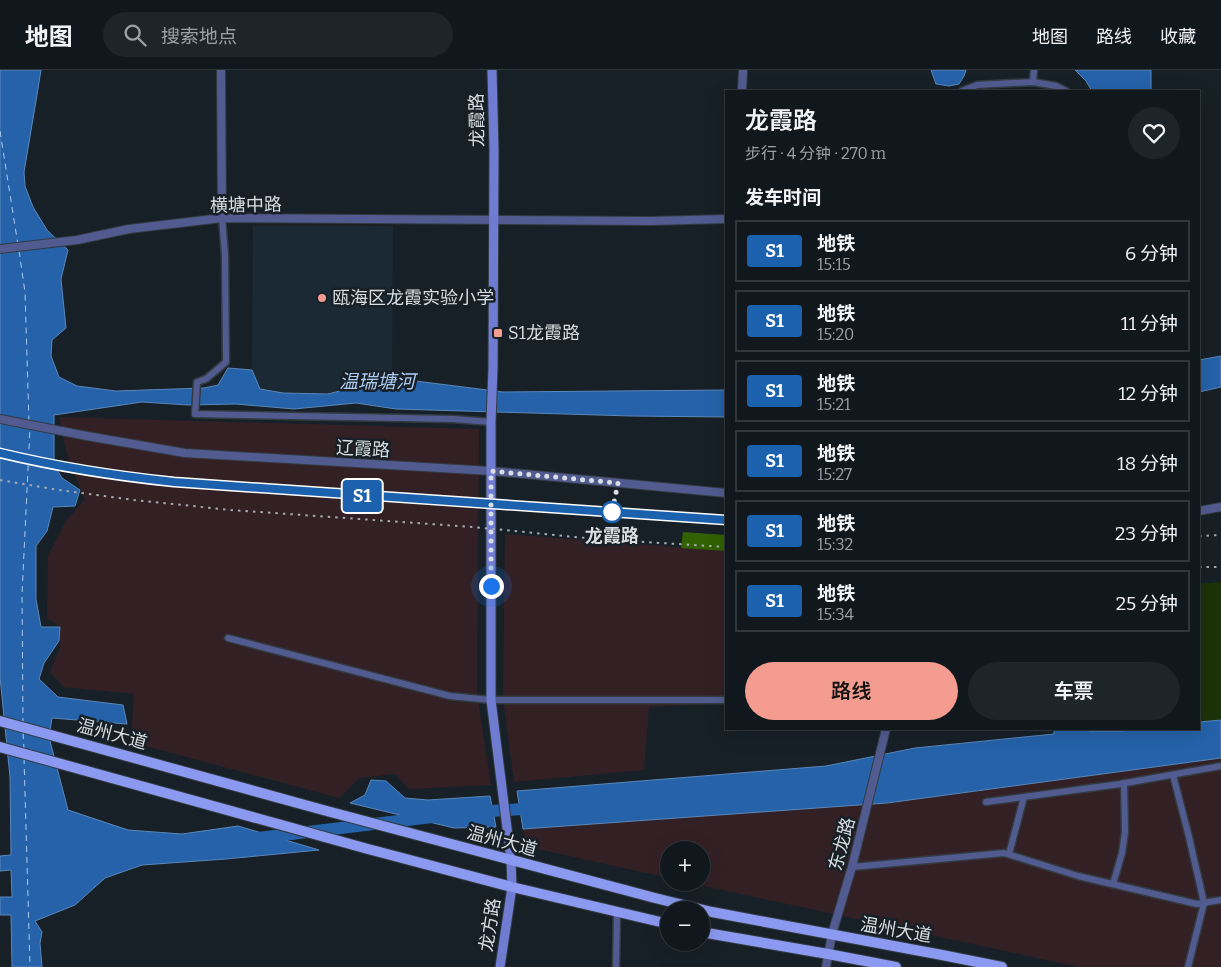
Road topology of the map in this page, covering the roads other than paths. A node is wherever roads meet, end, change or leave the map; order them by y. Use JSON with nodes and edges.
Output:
{"nodes":[{"id":1,"x":221,"y":70,"type":"edge"},
{"id":2,"x":492,"y":70,"type":"edge"},
{"id":3,"x":743,"y":70,"type":"edge"},
{"id":4,"x":1034,"y":70,"type":"edge"},
{"id":5,"x":1033,"y":82,"type":"junction"},
{"id":6,"x":742,"y":90,"type":"edge"},
{"id":7,"x":964,"y":90,"type":"edge"},
{"id":8,"x":1064,"y":90,"type":"edge"},
{"id":9,"x":222,"y":218,"type":"junction"},
{"id":10,"x":725,"y":219,"type":"edge"},
{"id":11,"x":494,"y":220,"type":"junction"},
{"id":12,"x":0,"y":249,"type":"edge"},
{"id":13,"x":0,"y":418,"type":"edge"},
{"id":14,"x":491,"y":422,"type":"junction"},
{"id":15,"x":491,"y":471,"type":"junction"},
{"id":16,"x":725,"y":493,"type":"edge"},
{"id":17,"x":1221,"y":507,"type":"edge"},
{"id":18,"x":1200,"y":511,"type":"edge"},
{"id":19,"x":228,"y":638,"type":"dead end"},
{"id":20,"x":491,"y":700,"type":"junction"},
{"id":21,"x":725,"y":700,"type":"edge"},
{"id":22,"x":0,"y":721,"type":"edge"},
{"id":23,"x":886,"y":730,"type":"edge"},
{"id":24,"x":0,"y":746,"type":"edge"},
{"id":25,"x":1221,"y":766,"type":"edge"},
{"id":26,"x":1173,"y":775,"type":"junction"},
{"id":27,"x":1124,"y":783,"type":"junction"},
{"id":28,"x":1024,"y":796,"type":"junction"},
{"id":29,"x":986,"y":802,"type":"dead end"},
{"id":30,"x":1009,"y":854,"type":"junction"},
{"id":31,"x":511,"y":860,"type":"junction"},
{"id":32,"x":852,"y":867,"type":"junction"},
{"id":33,"x":1113,"y":884,"type":"junction"},
{"id":34,"x":512,"y":887,"type":"junction"},
{"id":35,"x":1221,"y":900,"type":"edge"},
{"id":36,"x":1204,"y":903,"type":"junction"},
{"id":37,"x":617,"y":913,"type":"junction"},
{"id":38,"x":660,"y":922,"type":"edge"},
{"id":39,"x":710,"y":934,"type":"edge"},
{"id":40,"x":832,"y":934,"type":"junction"},
{"id":41,"x":828,"y":954,"type":"junction"},
{"id":42,"x":500,"y":967,"type":"edge"},
{"id":43,"x":616,"y":967,"type":"edge"},
{"id":44,"x":826,"y":967,"type":"edge"},
{"id":45,"x":896,"y":967,"type":"edge"},
{"id":46,"x":1002,"y":967,"type":"edge"},
{"id":47,"x":1188,"y":967,"type":"edge"}],
"edges":[{"from":1,"to":9,"type":"street"},
{"from":2,"to":11,"type":"main road","name":"龙霞路"},
{"from":3,"to":6,"type":"street"},
{"from":4,"to":5,"type":"street"},
{"from":5,"to":7,"type":"street"},
{"from":5,"to":8,"type":"street"},
{"from":9,"to":11,"type":"street","name":"横塘中路"},
{"from":9,"to":12,"type":"street","name":"横塘中路"},
{"from":9,"to":14,"type":"street"},
{"from":10,"to":11,"type":"street","name":"横塘中路"},
{"from":11,"to":14,"type":"main road","name":"龙霞路"},
{"from":13,"to":15,"type":"street","name":"辽霞路"},
{"from":14,"to":15,"type":"main road","name":"龙霞路"},
{"from":15,"to":16,"type":"street","name":"辽霞路"},
{"from":15,"to":20,"type":"main road","name":"龙霞路"},
{"from":17,"to":18,"type":"street"},
{"from":19,"to":20,"type":"street"},
{"from":20,"to":21,"type":"street"},
{"from":20,"to":31,"type":"main road","name":"龙霞路"},
{"from":22,"to":31,"type":"main road","name":"温州大道"},
{"from":23,"to":32,"type":"street","name":"东龙路"},
{"from":24,"to":34,"type":"main road"},
{"from":25,"to":26,"type":"street"},
{"from":26,"to":27,"type":"street"},
{"from":26,"to":36,"type":"street"},
{"from":27,"to":28,"type":"street"},
{"from":27,"to":33,"type":"street"},
{"from":28,"to":29,"type":"street"},
{"from":28,"to":30,"type":"street"},
{"from":30,"to":32,"type":"street"},
{"from":30,"to":33,"type":"street"},
{"from":31,"to":34,"type":"main road","name":"龙霞路"},
{"from":31,"to":40,"type":"main road","name":"温州大道"},
{"from":32,"to":40,"type":"street","name":"东龙路"},
{"from":33,"to":36,"type":"street"},
{"from":34,"to":37,"type":"main road"},
{"from":34,"to":42,"type":"main road","name":"龙方路"},
{"from":35,"to":36,"type":"street"},
{"from":36,"to":47,"type":"street"},
{"from":37,"to":38,"type":"main road"},
{"from":37,"to":43,"type":"street"},
{"from":39,"to":41,"type":"main road","name":"温州大道"},
{"from":40,"to":41,"type":"street","name":"东龙路"},
{"from":40,"to":46,"type":"main road","name":"温州大道"},
{"from":41,"to":44,"type":"street","name":"东龙路"},
{"from":41,"to":45,"type":"main road","name":"温州大道"}]}
